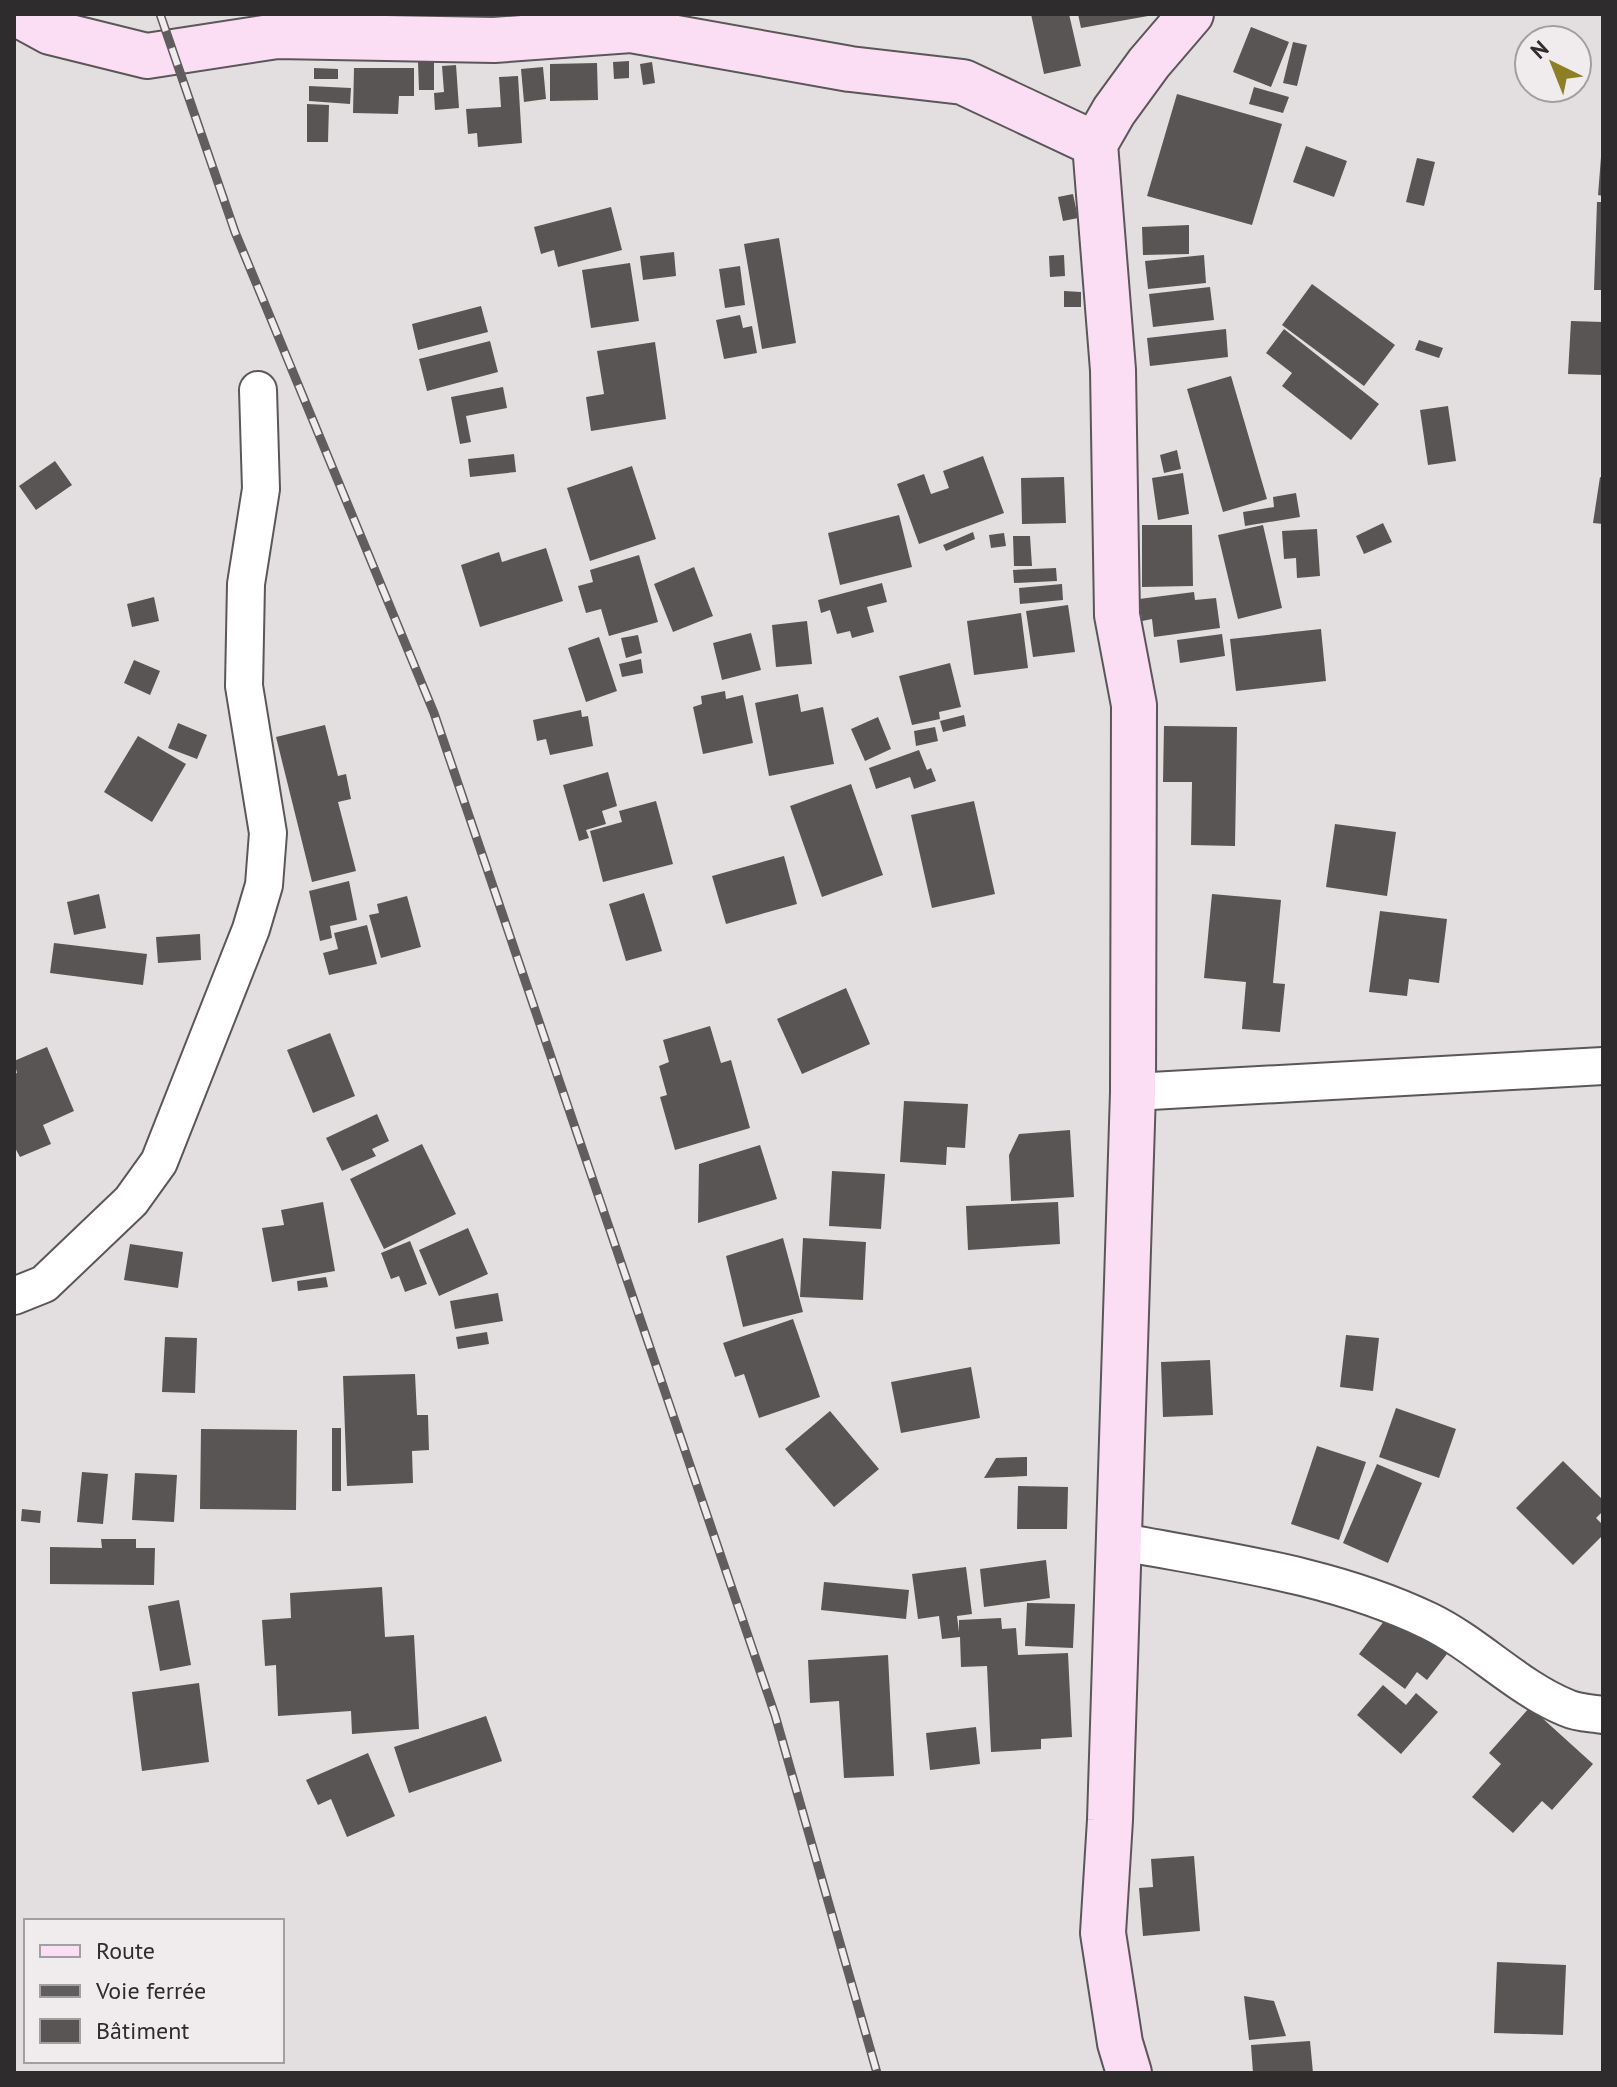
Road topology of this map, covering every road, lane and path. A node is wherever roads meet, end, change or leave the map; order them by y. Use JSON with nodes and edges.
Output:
{"nodes":[{"id":1,"x":17,"y":14,"type":"edge"},
{"id":2,"x":1191,"y":14,"type":"edge"},
{"id":3,"x":627,"y":22,"type":"edge"},
{"id":4,"x":1095,"y":144,"type":"junction"},
{"id":5,"x":258,"y":390,"type":"dead end"},
{"id":6,"x":1603,"y":1066,"type":"edge"},
{"id":7,"x":1133,"y":1092,"type":"junction"},
{"id":8,"x":14,"y":1296,"type":"edge"},
{"id":9,"x":1117,"y":1541,"type":"junction"},
{"id":10,"x":1603,"y":1715,"type":"edge"},
{"id":11,"x":1129,"y":2073,"type":"edge"}],
"edges":[{"from":1,"to":3,"type":"street"},
{"from":2,"to":4,"type":"street"},
{"from":3,"to":4,"type":"street"},
{"from":4,"to":7,"type":"street"},
{"from":5,"to":8,"type":"street"},
{"from":6,"to":7,"type":"street"},
{"from":7,"to":9,"type":"street"},
{"from":9,"to":10,"type":"street"},
{"from":9,"to":11,"type":"street"}]}
